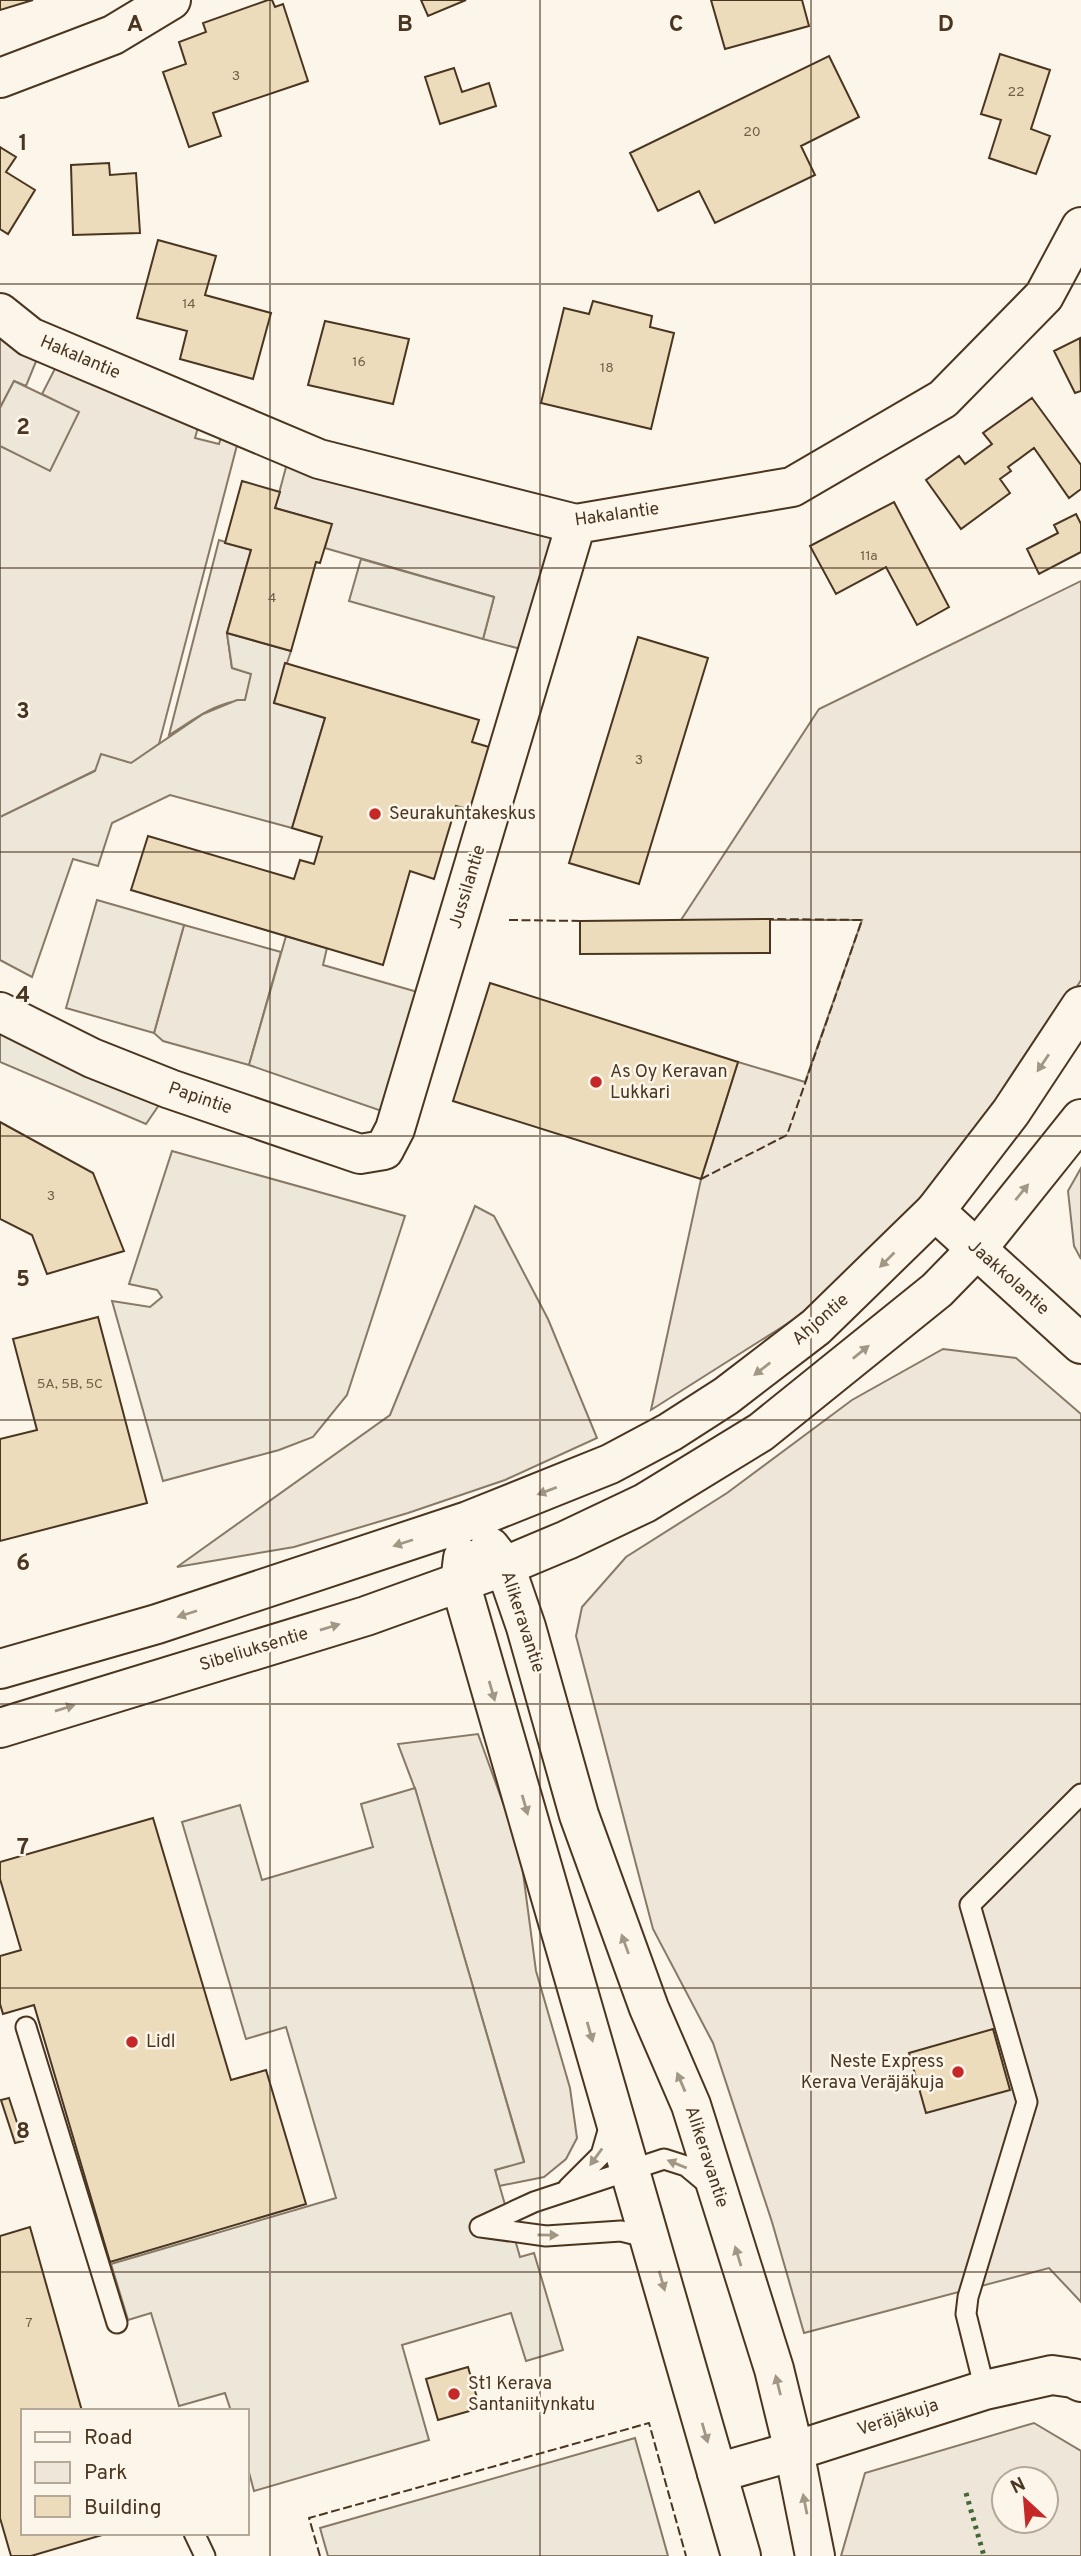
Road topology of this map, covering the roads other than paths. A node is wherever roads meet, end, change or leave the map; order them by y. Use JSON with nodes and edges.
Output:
{"nodes":[{"id":1,"x":172,"y":0,"type":"edge"},
{"id":2,"x":0,"y":78,"type":"edge"},
{"id":3,"x":1081,"y":227,"type":"edge"},
{"id":4,"x":0,"y":313,"type":"edge"},
{"id":5,"x":576,"y":524,"type":"junction"},
{"id":6,"x":1081,"y":1006,"type":"edge"},
{"id":7,"x":0,"y":1013,"type":"edge"},
{"id":8,"x":1081,"y":1119,"type":"edge"},
{"id":9,"x":395,"y":1129,"type":"joint"},
{"id":10,"x":935,"y":1211,"type":"junction"},
{"id":11,"x":976,"y":1250,"type":"junction"},
{"id":12,"x":1081,"y":1344,"type":"edge"},
{"id":13,"x":468,"y":1521,"type":"junction"},
{"id":14,"x":505,"y":1566,"type":"junction"},
{"id":15,"x":460,"y":1582,"type":"junction"},
{"id":16,"x":0,"y":1669,"type":"edge"},
{"id":17,"x":0,"y":1728,"type":"edge"},
{"id":18,"x":1081,"y":1794,"type":"edge"},
{"id":19,"x":26,"y":2027,"type":"dead end"},
{"id":20,"x":614,"y":2113,"type":"junction"},
{"id":21,"x":629,"y":2168,"type":"junction"},
{"id":22,"x":564,"y":2191,"type":"junction"},
{"id":23,"x":718,"y":2193,"type":"junction"},
{"id":24,"x":649,"y":2238,"type":"junction"},
{"id":25,"x":117,"y":2323,"type":"dead end"},
{"id":26,"x":1081,"y":2382,"type":"edge"},
{"id":27,"x":985,"y":2390,"type":"junction"},
{"id":28,"x":794,"y":2451,"type":"junction"},
{"id":29,"x":717,"y":2473,"type":"junction"},
{"id":30,"x":195,"y":2535,"type":"edge"},
{"id":31,"x":205,"y":2556,"type":"edge"},
{"id":32,"x":740,"y":2556,"type":"edge"},
{"id":33,"x":815,"y":2556,"type":"edge"}],
"edges":[{"from":1,"to":2,"type":"main road"},
{"from":3,"to":5,"type":"main road","name":"Hakalantie"},
{"from":4,"to":5,"type":"main road","name":"Hakalantie"},
{"from":5,"to":9,"type":"main road","name":"Jussilantie"},
{"from":6,"to":10,"type":"main road","name":"Ahjontie","one_way":true},
{"from":7,"to":9,"type":"main road","name":"Papintie"},
{"from":11,"to":8,"type":"main road","one_way":true},
{"from":10,"to":11,"type":"main road","name":"Jaakkolantie"},
{"from":10,"to":13,"type":"main road","name":"Ahjontie","one_way":true},
{"from":11,"to":12,"type":"main road","name":"Jaakkolantie"},
{"from":14,"to":11,"type":"main road","one_way":true},
{"from":13,"to":14,"type":"main road","name":"Alikeravantie"},
{"from":13,"to":15,"type":"main road"},
{"from":13,"to":16,"type":"main road","one_way":true},
{"from":14,"to":15,"type":"main road","name":"Sibeliuksentie"},
{"from":23,"to":14,"type":"main road","name":"Alikeravantie","one_way":true},
{"from":17,"to":15,"type":"main road","name":"Sibeliuksentie","one_way":true},
{"from":15,"to":20,"type":"main road","one_way":true},
{"from":18,"to":27,"type":"lane"},
{"from":19,"to":25,"type":"lane"},
{"from":20,"to":21,"type":"main road"},
{"from":20,"to":22,"type":"lane","one_way":true},
{"from":21,"to":22,"type":"lane"},
{"from":23,"to":21,"type":"lane","one_way":true},
{"from":21,"to":24,"type":"main road"},
{"from":22,"to":24,"type":"lane","one_way":true},
{"from":28,"to":23,"type":"main road","name":"Alikeravantie","one_way":true},
{"from":24,"to":29,"type":"main road","one_way":true},
{"from":26,"to":27,"type":"main road","name":"Veräjäkuja"},
{"from":27,"to":28,"type":"main road","name":"Veräjäkuja"},
{"from":28,"to":29,"type":"main road","name":"Veräjäkuja"},
{"from":33,"to":28,"type":"main road","name":"Alikeravantie","one_way":true},
{"from":29,"to":32,"type":"main road"},
{"from":30,"to":31,"type":"lane"}]}
